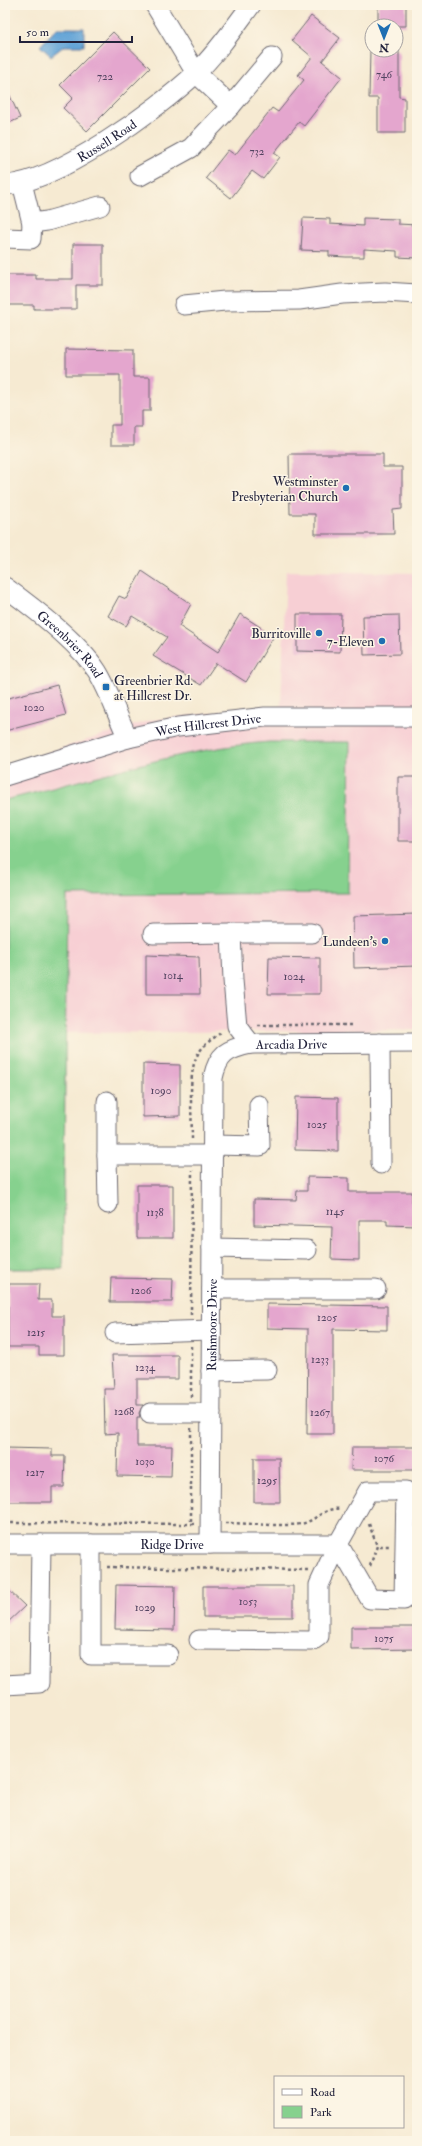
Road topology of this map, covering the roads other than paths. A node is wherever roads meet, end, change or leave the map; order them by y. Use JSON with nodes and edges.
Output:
{"nodes":[{"id":1,"x":155,"y":5,"type":"edge"},
{"id":2,"x":250,"y":5,"type":"edge"},
{"id":3,"x":272,"y":57,"type":"dead end"},
{"id":4,"x":196,"y":74,"type":"junction"},
{"id":5,"x":231,"y":106,"type":"junction"},
{"id":6,"x":140,"y":176,"type":"dead end"},
{"id":7,"x":14,"y":184,"type":"edge"},
{"id":8,"x":100,"y":206,"type":"dead end"},
{"id":9,"x":32,"y":223,"type":"junction"},
{"id":10,"x":5,"y":238,"type":"edge"},
{"id":11,"x":417,"y":294,"type":"edge"},
{"id":12,"x":184,"y":306,"type":"dead end"},
{"id":13,"x":5,"y":587,"type":"edge"},
{"id":14,"x":417,"y":717,"type":"edge"},
{"id":15,"x":128,"y":738,"type":"junction"},
{"id":16,"x":5,"y":776,"type":"edge"},
{"id":17,"x":231,"y":933,"type":"junction"},
{"id":18,"x":312,"y":933,"type":"dead end"},
{"id":19,"x":153,"y":934,"type":"dead end"},
{"id":20,"x":380,"y":1043,"type":"junction"},
{"id":21,"x":417,"y":1043,"type":"edge"},
{"id":22,"x":251,"y":1044,"type":"junction"},
{"id":23,"x":107,"y":1101,"type":"dead end"},
{"id":24,"x":259,"y":1105,"type":"dead end"},
{"id":25,"x":213,"y":1107,"type":"joint"},
{"id":26,"x":213,"y":1150,"type":"junction"},
{"id":27,"x":107,"y":1156,"type":"junction"},
{"id":28,"x":380,"y":1164,"type":"dead end"},
{"id":29,"x":108,"y":1204,"type":"dead end"},
{"id":30,"x":212,"y":1248,"type":"junction"},
{"id":31,"x":307,"y":1250,"type":"dead end"},
{"id":32,"x":212,"y":1289,"type":"junction"},
{"id":33,"x":376,"y":1289,"type":"dead end"},
{"id":34,"x":211,"y":1330,"type":"junction"},
{"id":35,"x":115,"y":1333,"type":"dead end"},
{"id":36,"x":267,"y":1370,"type":"dead end"},
{"id":37,"x":211,"y":1371,"type":"junction"},
{"id":38,"x":150,"y":1413,"type":"dead end"},
{"id":39,"x":211,"y":1413,"type":"junction"},
{"id":40,"x":5,"y":1544,"type":"edge"},
{"id":41,"x":41,"y":1544,"type":"junction"},
{"id":42,"x":91,"y":1544,"type":"junction"},
{"id":43,"x":210,"y":1544,"type":"junction"},
{"id":44,"x":338,"y":1544,"type":"junction"},
{"id":45,"x":199,"y":1640,"type":"dead end"},
{"id":46,"x":168,"y":1655,"type":"dead end"},
{"id":47,"x":5,"y":1685,"type":"edge"}],
"edges":[{"from":1,"to":4,"type":"street"},
{"from":2,"to":4,"type":"street","name":"Russell Road"},
{"from":3,"to":5,"type":"street"},
{"from":4,"to":5,"type":"street"},
{"from":4,"to":7,"type":"street","name":"Russell Road"},
{"from":5,"to":6,"type":"street"},
{"from":7,"to":9,"type":"street"},
{"from":8,"to":9,"type":"street"},
{"from":9,"to":10,"type":"street"},
{"from":11,"to":12,"type":"street"},
{"from":13,"to":15,"type":"street","name":"Greenbrier Road"},
{"from":14,"to":15,"type":"street","name":"West Hillcrest Drive"},
{"from":15,"to":16,"type":"street","name":"West Hillcrest Drive"},
{"from":17,"to":18,"type":"street"},
{"from":17,"to":19,"type":"street"},
{"from":17,"to":22,"type":"street"},
{"from":20,"to":21,"type":"street","name":"Arcadia Drive"},
{"from":20,"to":22,"type":"street","name":"Arcadia Drive"},
{"from":20,"to":28,"type":"street"},
{"from":22,"to":25,"type":"street","name":"Arcadia Drive"},
{"from":23,"to":27,"type":"street"},
{"from":24,"to":26,"type":"street"},
{"from":25,"to":26,"type":"street","name":"Rushmoore Drive"},
{"from":26,"to":27,"type":"street"},
{"from":26,"to":30,"type":"street","name":"Rushmoore Drive"},
{"from":27,"to":29,"type":"street"},
{"from":30,"to":31,"type":"street"},
{"from":30,"to":32,"type":"street","name":"Rushmoore Drive"},
{"from":32,"to":33,"type":"street"},
{"from":32,"to":34,"type":"street","name":"Rushmoore Drive"},
{"from":34,"to":35,"type":"street"},
{"from":34,"to":37,"type":"street","name":"Rushmoore Drive"},
{"from":36,"to":37,"type":"street"},
{"from":37,"to":39,"type":"street","name":"Rushmoore Drive"},
{"from":38,"to":39,"type":"street"},
{"from":39,"to":43,"type":"street","name":"Rushmoore Drive"},
{"from":40,"to":41,"type":"street","name":"Ridge Drive"},
{"from":41,"to":42,"type":"street","name":"Ridge Drive"},
{"from":41,"to":47,"type":"street"},
{"from":42,"to":43,"type":"street","name":"Ridge Drive"},
{"from":42,"to":46,"type":"street"},
{"from":43,"to":44,"type":"street","name":"Ridge Drive"},
{"from":44,"to":44,"type":"street"},
{"from":44,"to":45,"type":"street"}]}
